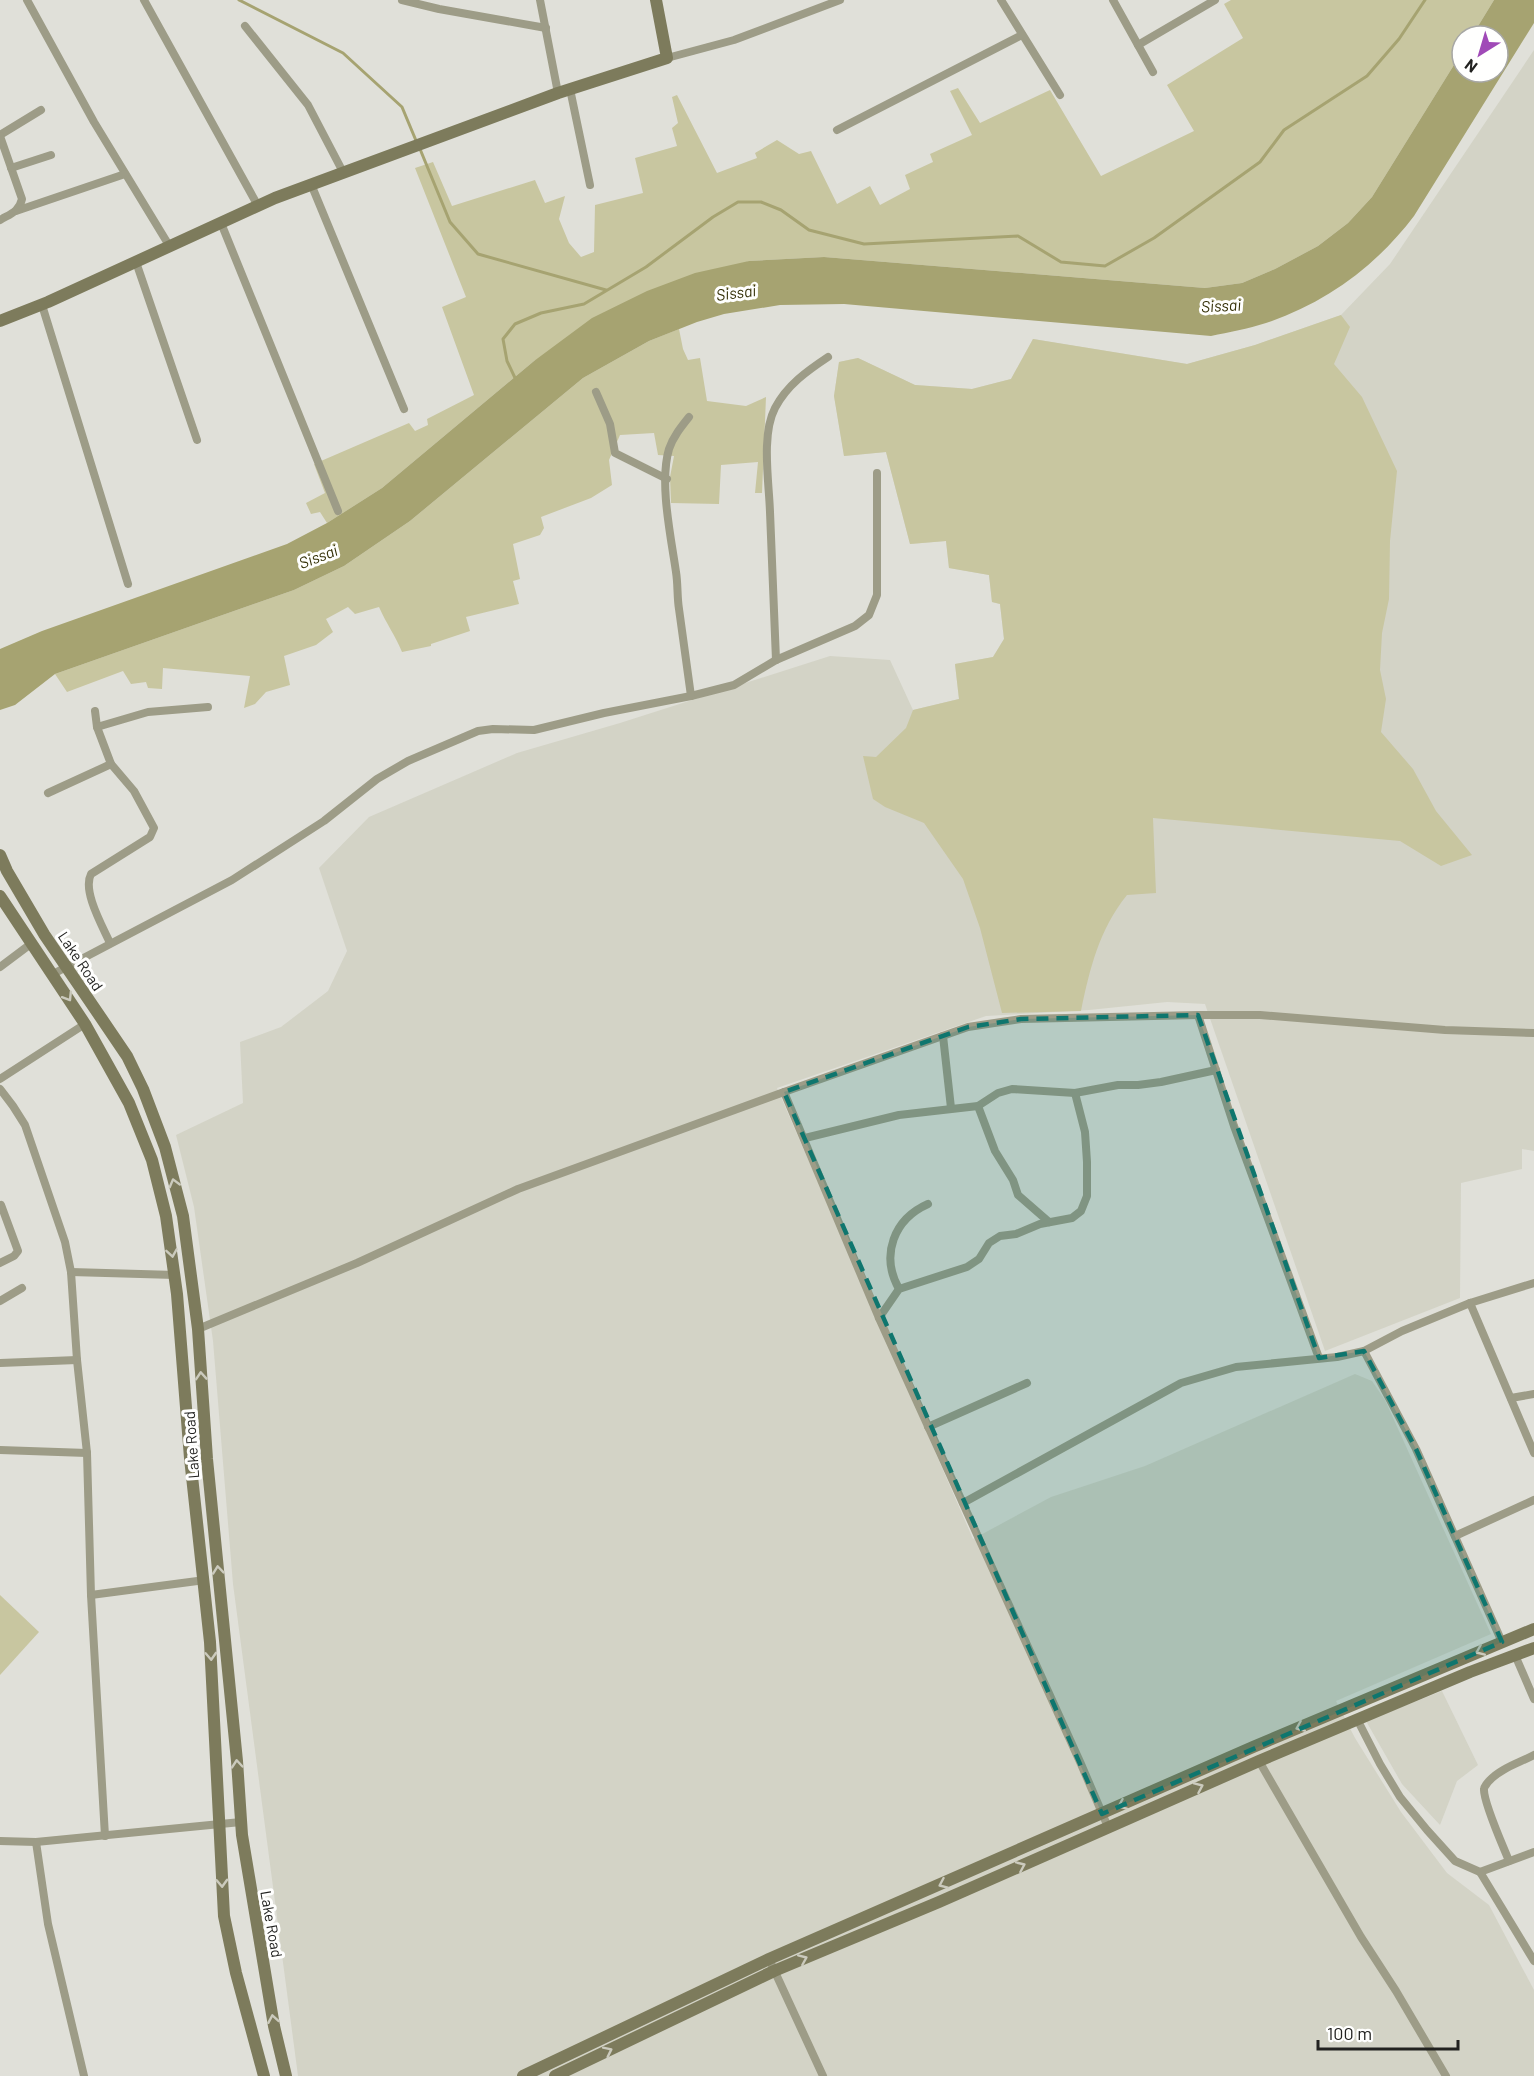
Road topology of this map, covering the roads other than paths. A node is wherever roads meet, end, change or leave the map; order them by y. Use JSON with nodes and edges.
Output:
{"nodes":[{"id":1,"x":27,"y":0,"type":"edge"},
{"id":2,"x":144,"y":0,"type":"edge"},
{"id":3,"x":402,"y":0,"type":"edge"},
{"id":4,"x":540,"y":0,"type":"edge"},
{"id":5,"x":656,"y":0,"type":"edge"},
{"id":6,"x":840,"y":0,"type":"edge"},
{"id":7,"x":1000,"y":0,"type":"edge"},
{"id":8,"x":1113,"y":0,"type":"edge"},
{"id":9,"x":1215,"y":0,"type":"edge"},
{"id":10,"x":245,"y":26,"type":"dead end"},
{"id":11,"x":546,"y":28,"type":"junction"},
{"id":12,"x":1022,"y":35,"type":"junction"},
{"id":13,"x":1138,"y":45,"type":"junction"},
{"id":14,"x":667,"y":58,"type":"junction"},
{"id":15,"x":1153,"y":72,"type":"dead end"},
{"id":16,"x":564,"y":91,"type":"junction"},
{"id":17,"x":1060,"y":95,"type":"dead end"},
{"id":18,"x":41,"y":110,"type":"dead end"},
{"id":19,"x":837,"y":130,"type":"dead end"},
{"id":20,"x":0,"y":135,"type":"edge"},
{"id":21,"x":51,"y":155,"type":"dead end"},
{"id":22,"x":11,"y":168,"type":"junction"},
{"id":23,"x":343,"y":172,"type":"junction"},
{"id":24,"x":126,"y":174,"type":"junction"},
{"id":25,"x":311,"y":184,"type":"junction"},
{"id":26,"x":590,"y":185,"type":"dead end"},
{"id":27,"x":258,"y":206,"type":"junction"},
{"id":28,"x":16,"y":211,"type":"junction"},
{"id":29,"x":0,"y":220,"type":"edge"},
{"id":30,"x":221,"y":223,"type":"junction"},
{"id":31,"x":170,"y":247,"type":"junction"},
{"id":32,"x":136,"y":262,"type":"junction"},
{"id":33,"x":42,"y":305,"type":"junction"},
{"id":34,"x":0,"y":321,"type":"edge"},
{"id":35,"x":828,"y":357,"type":"dead end"},
{"id":36,"x":596,"y":392,"type":"dead end"},
{"id":37,"x":404,"y":409,"type":"dead end"},
{"id":38,"x":688,"y":417,"type":"dead end"},
{"id":39,"x":197,"y":440,"type":"dead end"},
{"id":40,"x":877,"y":473,"type":"dead end"},
{"id":41,"x":667,"y":479,"type":"junction"},
{"id":42,"x":338,"y":511,"type":"dead end"},
{"id":43,"x":128,"y":584,"type":"dead end"},
{"id":44,"x":776,"y":660,"type":"junction"},
{"id":45,"x":691,"y":696,"type":"junction"},
{"id":46,"x":207,"y":707,"type":"dead end"},
{"id":47,"x":95,"y":711,"type":"dead end"},
{"id":48,"x":98,"y":727,"type":"junction"},
{"id":49,"x":111,"y":764,"type":"junction"},
{"id":50,"x":48,"y":793,"type":"dead end"},
{"id":51,"x":0,"y":855,"type":"edge"},
{"id":52,"x":0,"y":896,"type":"edge"},
{"id":53,"x":110,"y":943,"type":"junction"},
{"id":54,"x":33,"y":944,"type":"junction"},
{"id":55,"x":0,"y":966,"type":"edge"},
{"id":56,"x":66,"y":967,"type":"junction"},
{"id":57,"x":53,"y":974,"type":"junction"},
{"id":58,"x":1198,"y":1015,"type":"junction"},
{"id":59,"x":85,"y":1024,"type":"junction"},
{"id":60,"x":1534,"y":1033,"type":"edge"},
{"id":61,"x":943,"y":1036,"type":"junction"},
{"id":62,"x":1216,"y":1070,"type":"junction"},
{"id":63,"x":0,"y":1079,"type":"edge"},
{"id":64,"x":0,"y":1089,"type":"edge"},
{"id":65,"x":784,"y":1092,"type":"junction"},
{"id":66,"x":1076,"y":1093,"type":"junction"},
{"id":67,"x":978,"y":1106,"type":"junction"},
{"id":68,"x":951,"y":1108,"type":"junction"},
{"id":69,"x":805,"y":1138,"type":"junction"},
{"id":70,"x":928,"y":1204,"type":"dead end"},
{"id":71,"x":1,"y":1205,"type":"edge"},
{"id":72,"x":1049,"y":1222,"type":"junction"},
{"id":73,"x":0,"y":1263,"type":"edge"},
{"id":74,"x":71,"y":1272,"type":"junction"},
{"id":75,"x":175,"y":1275,"type":"junction"},
{"id":76,"x":1534,"y":1283,"type":"edge"},
{"id":77,"x":22,"y":1288,"type":"dead end"},
{"id":78,"x":899,"y":1288,"type":"junction"},
{"id":79,"x":0,"y":1301,"type":"edge"},
{"id":80,"x":1470,"y":1303,"type":"junction"},
{"id":81,"x":879,"y":1318,"type":"junction"},
{"id":82,"x":198,"y":1329,"type":"junction"},
{"id":83,"x":1364,"y":1351,"type":"junction"},
{"id":84,"x":1319,"y":1358,"type":"junction"},
{"id":85,"x":77,"y":1360,"type":"junction"},
{"id":86,"x":0,"y":1363,"type":"edge"},
{"id":87,"x":1027,"y":1383,"type":"dead end"},
{"id":88,"x":1534,"y":1394,"type":"edge"},
{"id":89,"x":1511,"y":1398,"type":"junction"},
{"id":90,"x":928,"y":1427,"type":"junction"},
{"id":91,"x":0,"y":1450,"type":"edge"},
{"id":92,"x":87,"y":1453,"type":"junction"},
{"id":93,"x":1534,"y":1453,"type":"edge"},
{"id":94,"x":1534,"y":1500,"type":"edge"},
{"id":95,"x":963,"y":1503,"type":"junction"},
{"id":96,"x":1455,"y":1536,"type":"junction"},
{"id":97,"x":205,"y":1580,"type":"junction"},
{"id":98,"x":91,"y":1595,"type":"junction"},
{"id":99,"x":1534,"y":1629,"type":"edge"},
{"id":100,"x":1502,"y":1642,"type":"junction"},
{"id":101,"x":1534,"y":1648,"type":"edge"},
{"id":102,"x":1515,"y":1655,"type":"junction"},
{"id":103,"x":1534,"y":1699,"type":"edge"},
{"id":104,"x":1358,"y":1720,"type":"junction"},
{"id":105,"x":1534,"y":1755,"type":"edge"},
{"id":106,"x":1259,"y":1761,"type":"junction"},
{"id":107,"x":1102,"y":1814,"type":"junction"},
{"id":108,"x":241,"y":1822,"type":"junction"},
{"id":109,"x":220,"y":1825,"type":"junction"},
{"id":110,"x":1107,"y":1827,"type":"junction"},
{"id":111,"x":105,"y":1836,"type":"junction"},
{"id":112,"x":0,"y":1841,"type":"edge"},
{"id":113,"x":36,"y":1842,"type":"junction"},
{"id":114,"x":1534,"y":1852,"type":"edge"},
{"id":115,"x":1509,"y":1861,"type":"junction"},
{"id":116,"x":1480,"y":1872,"type":"junction"},
{"id":117,"x":1533,"y":1961,"type":"edge"},
{"id":118,"x":772,"y":1965,"type":"junction"},
{"id":119,"x":84,"y":2076,"type":"edge"},
{"id":120,"x":264,"y":2076,"type":"edge"},
{"id":121,"x":286,"y":2076,"type":"edge"},
{"id":122,"x":523,"y":2076,"type":"edge"},
{"id":123,"x":555,"y":2076,"type":"edge"},
{"id":124,"x":823,"y":2076,"type":"edge"},
{"id":125,"x":1446,"y":2076,"type":"edge"}],
"edges":[{"from":1,"to":24,"type":"street"},
{"from":2,"to":27,"type":"street"},
{"from":3,"to":11,"type":"street"},
{"from":4,"to":11,"type":"street"},
{"from":5,"to":14,"type":"main road"},
{"from":6,"to":14,"type":"street"},
{"from":7,"to":12,"type":"street"},
{"from":8,"to":13,"type":"street"},
{"from":9,"to":13,"type":"street"},
{"from":10,"to":23,"type":"street"},
{"from":11,"to":16,"type":"street"},
{"from":12,"to":17,"type":"street"},
{"from":12,"to":19,"type":"street"},
{"from":13,"to":15,"type":"street"},
{"from":14,"to":16,"type":"main road"},
{"from":16,"to":23,"type":"main road"},
{"from":16,"to":26,"type":"street"},
{"from":18,"to":20,"type":"street"},
{"from":20,"to":22,"type":"street"},
{"from":21,"to":22,"type":"street"},
{"from":22,"to":28,"type":"street"},
{"from":23,"to":25,"type":"main road"},
{"from":24,"to":28,"type":"street"},
{"from":24,"to":31,"type":"street"},
{"from":25,"to":27,"type":"main road"},
{"from":25,"to":37,"type":"street"},
{"from":27,"to":30,"type":"main road"},
{"from":28,"to":29,"type":"street"},
{"from":30,"to":31,"type":"main road"},
{"from":30,"to":42,"type":"street"},
{"from":31,"to":32,"type":"main road"},
{"from":32,"to":33,"type":"main road"},
{"from":32,"to":39,"type":"street"},
{"from":33,"to":34,"type":"main road"},
{"from":33,"to":43,"type":"street"},
{"from":35,"to":44,"type":"street"},
{"from":36,"to":41,"type":"street"},
{"from":38,"to":41,"type":"street"},
{"from":40,"to":44,"type":"street"},
{"from":41,"to":45,"type":"street"},
{"from":44,"to":45,"type":"street"},
{"from":45,"to":53,"type":"street"},
{"from":46,"to":48,"type":"street"},
{"from":47,"to":48,"type":"street"},
{"from":48,"to":49,"type":"street"},
{"from":49,"to":50,"type":"street"},
{"from":49,"to":53,"type":"street"},
{"from":51,"to":56,"type":"main road","name":"Lake Road"},
{"from":52,"to":54,"type":"main road","name":"Lake Road"},
{"from":53,"to":56,"type":"street"},
{"from":54,"to":55,"type":"street"},
{"from":54,"to":57,"type":"main road","name":"Lake Road"},
{"from":56,"to":57,"type":"street"},
{"from":82,"to":56,"type":"main road","name":"Lake Road","one_way":true},
{"from":57,"to":59,"type":"main road","name":"Lake Road","one_way":true},
{"from":58,"to":60,"type":"street"},
{"from":58,"to":61,"type":"street"},
{"from":58,"to":62,"type":"street"},
{"from":59,"to":63,"type":"street"},
{"from":59,"to":75,"type":"main road","name":"Lake Road","one_way":true},
{"from":61,"to":65,"type":"street"},
{"from":61,"to":68,"type":"street"},
{"from":62,"to":66,"type":"street"},
{"from":62,"to":84,"type":"street"},
{"from":64,"to":74,"type":"street"},
{"from":65,"to":69,"type":"street"},
{"from":65,"to":82,"type":"street"},
{"from":66,"to":67,"type":"street"},
{"from":66,"to":72,"type":"street"},
{"from":67,"to":68,"type":"street"},
{"from":67,"to":72,"type":"street"},
{"from":68,"to":69,"type":"street"},
{"from":69,"to":81,"type":"street"},
{"from":70,"to":78,"type":"street"},
{"from":71,"to":73,"type":"street"},
{"from":72,"to":78,"type":"street"},
{"from":74,"to":75,"type":"street"},
{"from":74,"to":85,"type":"street"},
{"from":75,"to":97,"type":"main road","name":"Lake Road"},
{"from":76,"to":80,"type":"street"},
{"from":77,"to":79,"type":"street"},
{"from":78,"to":81,"type":"street"},
{"from":80,"to":83,"type":"street"},
{"from":80,"to":89,"type":"street"},
{"from":81,"to":90,"type":"street"},
{"from":108,"to":82,"type":"main road","name":"Lake Road","one_way":true},
{"from":83,"to":84,"type":"street"},
{"from":83,"to":96,"type":"street"},
{"from":84,"to":95,"type":"street"},
{"from":85,"to":86,"type":"street"},
{"from":85,"to":92,"type":"street"},
{"from":87,"to":90,"type":"street"},
{"from":88,"to":89,"type":"street"},
{"from":89,"to":93,"type":"street"},
{"from":90,"to":95,"type":"street"},
{"from":91,"to":92,"type":"street"},
{"from":92,"to":98,"type":"street"},
{"from":94,"to":96,"type":"street"},
{"from":95,"to":107,"type":"street"},
{"from":96,"to":100,"type":"street"},
{"from":97,"to":98,"type":"street"},
{"from":97,"to":109,"type":"main road","name":"Lake Road","one_way":true},
{"from":98,"to":111,"type":"street"},
{"from":99,"to":100,"type":"main road"},
{"from":100,"to":107,"type":"main road","one_way":true},
{"from":101,"to":102,"type":"main road"},
{"from":102,"to":103,"type":"street"},
{"from":102,"to":104,"type":"main road"},
{"from":104,"to":106,"type":"main road"},
{"from":104,"to":116,"type":"street"},
{"from":105,"to":115,"type":"street"},
{"from":110,"to":106,"type":"main road","one_way":true},
{"from":106,"to":125,"type":"street"},
{"from":107,"to":110,"type":"street"},
{"from":107,"to":118,"type":"main road","one_way":true},
{"from":108,"to":109,"type":"street"},
{"from":121,"to":108,"type":"main road","name":"Lake Road","one_way":true},
{"from":109,"to":111,"type":"street"},
{"from":109,"to":120,"type":"main road","name":"Lake Road","one_way":true},
{"from":118,"to":110,"type":"main road","one_way":true},
{"from":111,"to":113,"type":"street"},
{"from":112,"to":113,"type":"street"},
{"from":113,"to":119,"type":"street"},
{"from":114,"to":115,"type":"street"},
{"from":115,"to":116,"type":"street"},
{"from":116,"to":117,"type":"street"},
{"from":118,"to":122,"type":"main road"},
{"from":123,"to":118,"type":"main road","one_way":true},
{"from":118,"to":124,"type":"street"}]}
